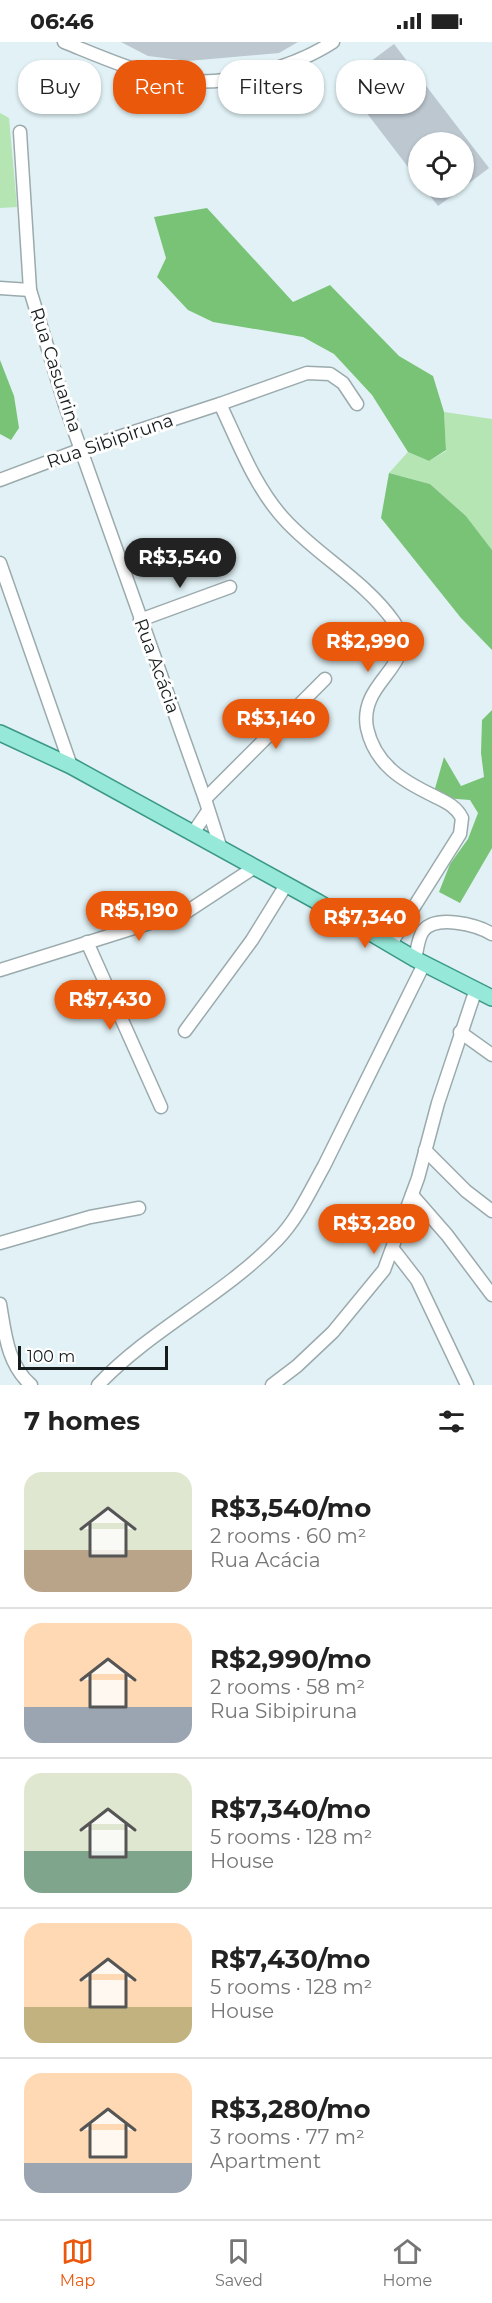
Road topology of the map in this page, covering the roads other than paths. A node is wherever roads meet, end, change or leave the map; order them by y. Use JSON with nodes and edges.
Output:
{"nodes":[{"id":1,"x":64,"y":42,"type":"edge"},
{"id":2,"x":333,"y":42,"type":"edge"},
{"id":3,"x":20,"y":132,"type":"dead end"},
{"id":4,"x":0,"y":288,"type":"edge"},
{"id":5,"x":30,"y":290,"type":"junction"},
{"id":6,"x":220,"y":404,"type":"junction"},
{"id":7,"x":357,"y":404,"type":"dead end"},
{"id":8,"x":82,"y":449,"type":"junction"},
{"id":9,"x":0,"y":480,"type":"edge"},
{"id":10,"x":0,"y":563,"type":"edge"},
{"id":11,"x":230,"y":587,"type":"dead end"},
{"id":12,"x":140,"y":620,"type":"junction"},
{"id":13,"x":325,"y":679,"type":"dead end"},
{"id":14,"x":0,"y":733,"type":"edge"},
{"id":15,"x":71,"y":766,"type":"junction"},
{"id":16,"x":206,"y":805,"type":"junction"},
{"id":17,"x":193,"y":833,"type":"junction"},
{"id":18,"x":221,"y":849,"type":"junction"},
{"id":19,"x":255,"y":867,"type":"junction"},
{"id":20,"x":286,"y":885,"type":"junction"},
{"id":21,"x":492,"y":934,"type":"edge"},
{"id":22,"x":87,"y":942,"type":"junction"},
{"id":23,"x":390,"y":945,"type":"junction"},
{"id":24,"x":420,"y":962,"type":"junction"},
{"id":25,"x":0,"y":970,"type":"edge"},
{"id":26,"x":476,"y":989,"type":"junction"},
{"id":27,"x":492,"y":998,"type":"edge"},
{"id":28,"x":185,"y":1031,"type":"dead end"},
{"id":29,"x":460,"y":1032,"type":"junction"},
{"id":30,"x":492,"y":1055,"type":"edge"},
{"id":31,"x":160,"y":1107,"type":"dead end"},
{"id":32,"x":425,"y":1150,"type":"junction"},
{"id":33,"x":412,"y":1195,"type":"junction"},
{"id":34,"x":139,"y":1208,"type":"dead end"},
{"id":35,"x":492,"y":1211,"type":"edge"},
{"id":36,"x":0,"y":1243,"type":"edge"},
{"id":37,"x":393,"y":1249,"type":"junction"},
{"id":38,"x":492,"y":1294,"type":"edge"},
{"id":39,"x":0,"y":1304,"type":"edge"},
{"id":40,"x":31,"y":1385,"type":"edge"},
{"id":41,"x":98,"y":1385,"type":"edge"},
{"id":42,"x":272,"y":1385,"type":"edge"},
{"id":43,"x":467,"y":1385,"type":"edge"}],
"edges":[{"from":1,"to":2,"type":"street"},
{"from":3,"to":5,"type":"street","name":"Rua Casuarina"},
{"from":4,"to":5,"type":"street","name":"Rua Casuarina"},
{"from":5,"to":8,"type":"street","name":"Rua Casuarina"},
{"from":6,"to":7,"type":"street","name":"Rua Sibipiruna"},
{"from":6,"to":8,"type":"street","name":"Rua Sibipiruna"},
{"from":6,"to":23,"type":"street"},
{"from":8,"to":9,"type":"street","name":"Rua Sibipiruna"},
{"from":8,"to":12,"type":"street","name":"Rua Acácia"},
{"from":10,"to":15,"type":"street"},
{"from":11,"to":12,"type":"street"},
{"from":12,"to":16,"type":"street","name":"Rua Acácia"},
{"from":13,"to":16,"type":"street"},
{"from":14,"to":15,"type":"main road"},
{"from":15,"to":17,"type":"main road"},
{"from":16,"to":17,"type":"street"},
{"from":16,"to":18,"type":"street","name":"Rua Acácia"},
{"from":17,"to":18,"type":"main road"},
{"from":18,"to":19,"type":"main road"},
{"from":19,"to":20,"type":"main road"},
{"from":19,"to":22,"type":"street"},
{"from":20,"to":23,"type":"main road"},
{"from":20,"to":28,"type":"street"},
{"from":21,"to":24,"type":"street"},
{"from":22,"to":25,"type":"street"},
{"from":22,"to":31,"type":"street"},
{"from":23,"to":24,"type":"main road"},
{"from":24,"to":26,"type":"main road"},
{"from":24,"to":41,"type":"street"},
{"from":26,"to":27,"type":"main road"},
{"from":26,"to":29,"type":"street"},
{"from":29,"to":30,"type":"street"},
{"from":29,"to":32,"type":"street"},
{"from":32,"to":33,"type":"street"},
{"from":32,"to":35,"type":"street"},
{"from":33,"to":37,"type":"street"},
{"from":33,"to":38,"type":"street"},
{"from":34,"to":36,"type":"street"},
{"from":37,"to":42,"type":"street"},
{"from":37,"to":43,"type":"street"},
{"from":39,"to":40,"type":"street"}]}
